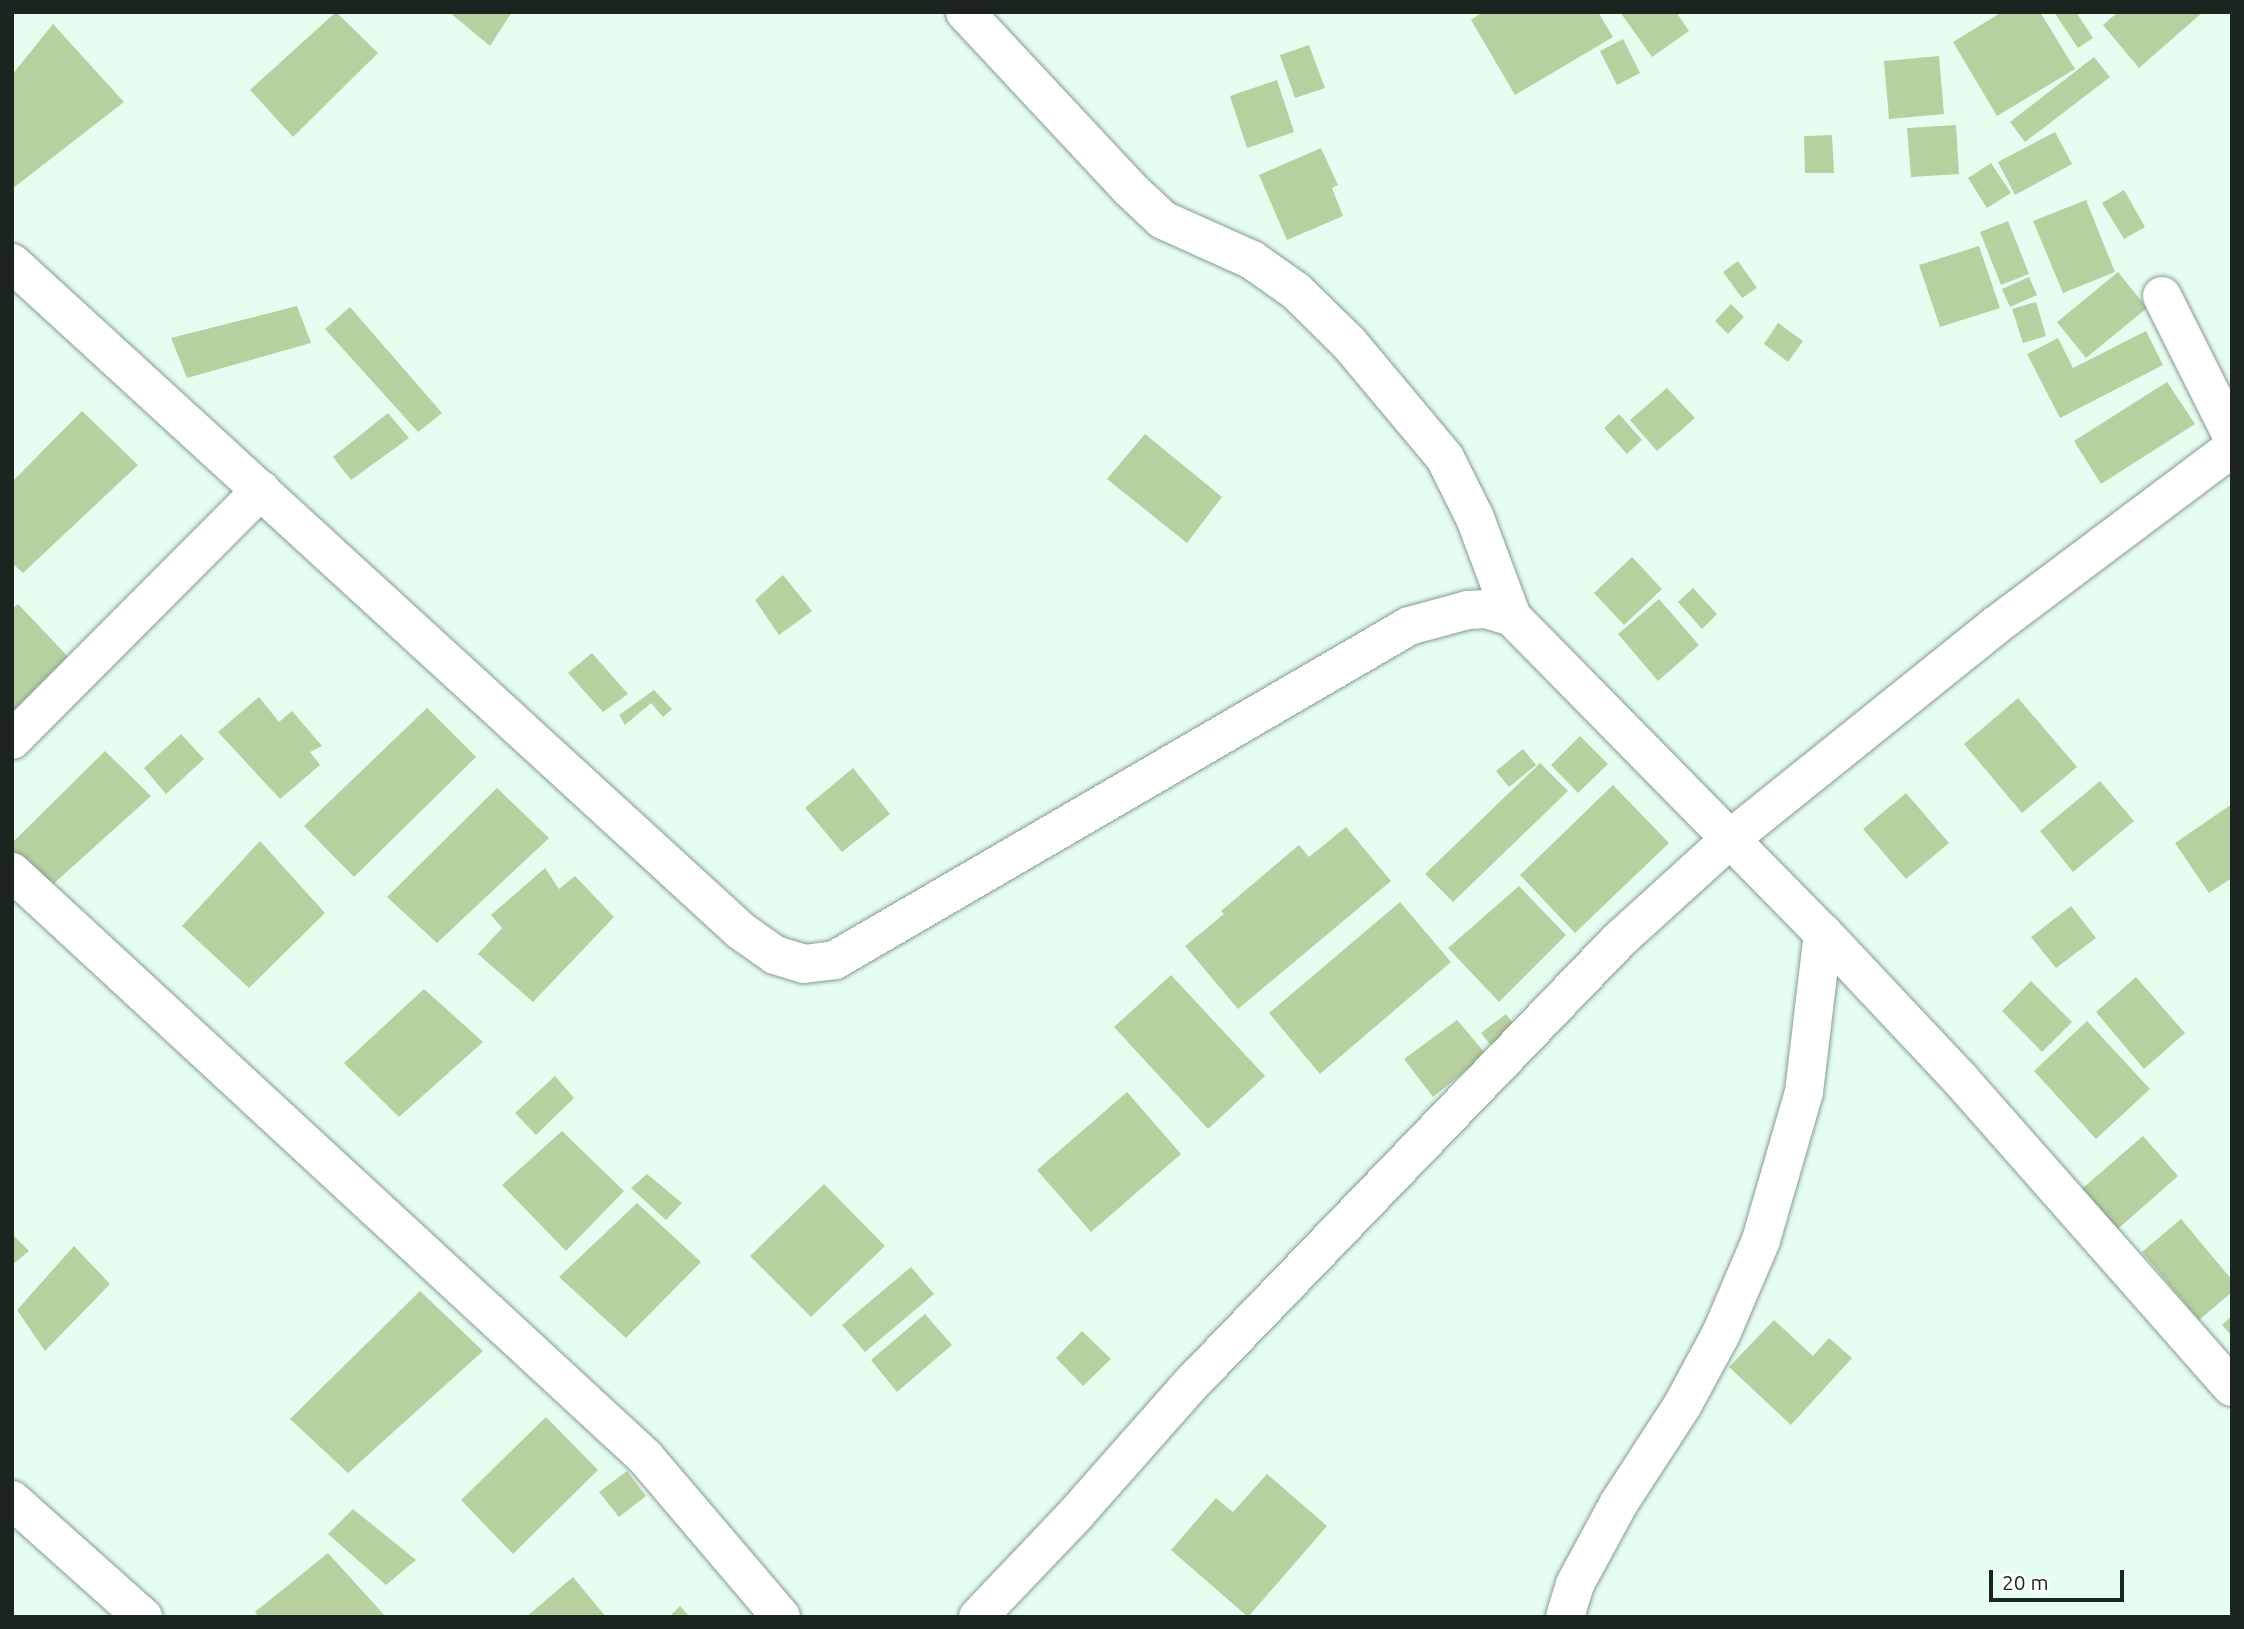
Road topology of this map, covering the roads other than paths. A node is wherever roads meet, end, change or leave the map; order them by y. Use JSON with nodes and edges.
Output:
{"nodes":[{"id":1,"x":965,"y":12,"type":"edge"},
{"id":2,"x":12,"y":263,"type":"edge"},
{"id":3,"x":2162,"y":296,"type":"dead end"},
{"id":4,"x":2232,"y":436,"type":"edge"},
{"id":5,"x":2232,"y":448,"type":"edge"},
{"id":6,"x":261,"y":490,"type":"junction"},
{"id":7,"x":1512,"y":617,"type":"junction"},
{"id":8,"x":12,"y":740,"type":"edge"},
{"id":9,"x":1729,"y":840,"type":"junction"},
{"id":10,"x":12,"y":872,"type":"edge"},
{"id":11,"x":1823,"y":933,"type":"junction"},
{"id":12,"x":2232,"y":1387,"type":"edge"},
{"id":13,"x":12,"y":1500,"type":"edge"},
{"id":14,"x":143,"y":1617,"type":"edge"},
{"id":15,"x":781,"y":1617,"type":"edge"},
{"id":16,"x":978,"y":1617,"type":"edge"},
{"id":17,"x":1565,"y":1617,"type":"edge"}],
"edges":[{"from":1,"to":7,"type":"street"},
{"from":2,"to":6,"type":"street"},
{"from":3,"to":4,"type":"street"},
{"from":5,"to":9,"type":"street"},
{"from":6,"to":7,"type":"street"},
{"from":6,"to":8,"type":"street"},
{"from":7,"to":9,"type":"street"},
{"from":9,"to":11,"type":"street"},
{"from":9,"to":16,"type":"street"},
{"from":10,"to":15,"type":"street"},
{"from":11,"to":12,"type":"street"},
{"from":11,"to":17,"type":"street"},
{"from":13,"to":14,"type":"street"}]}
